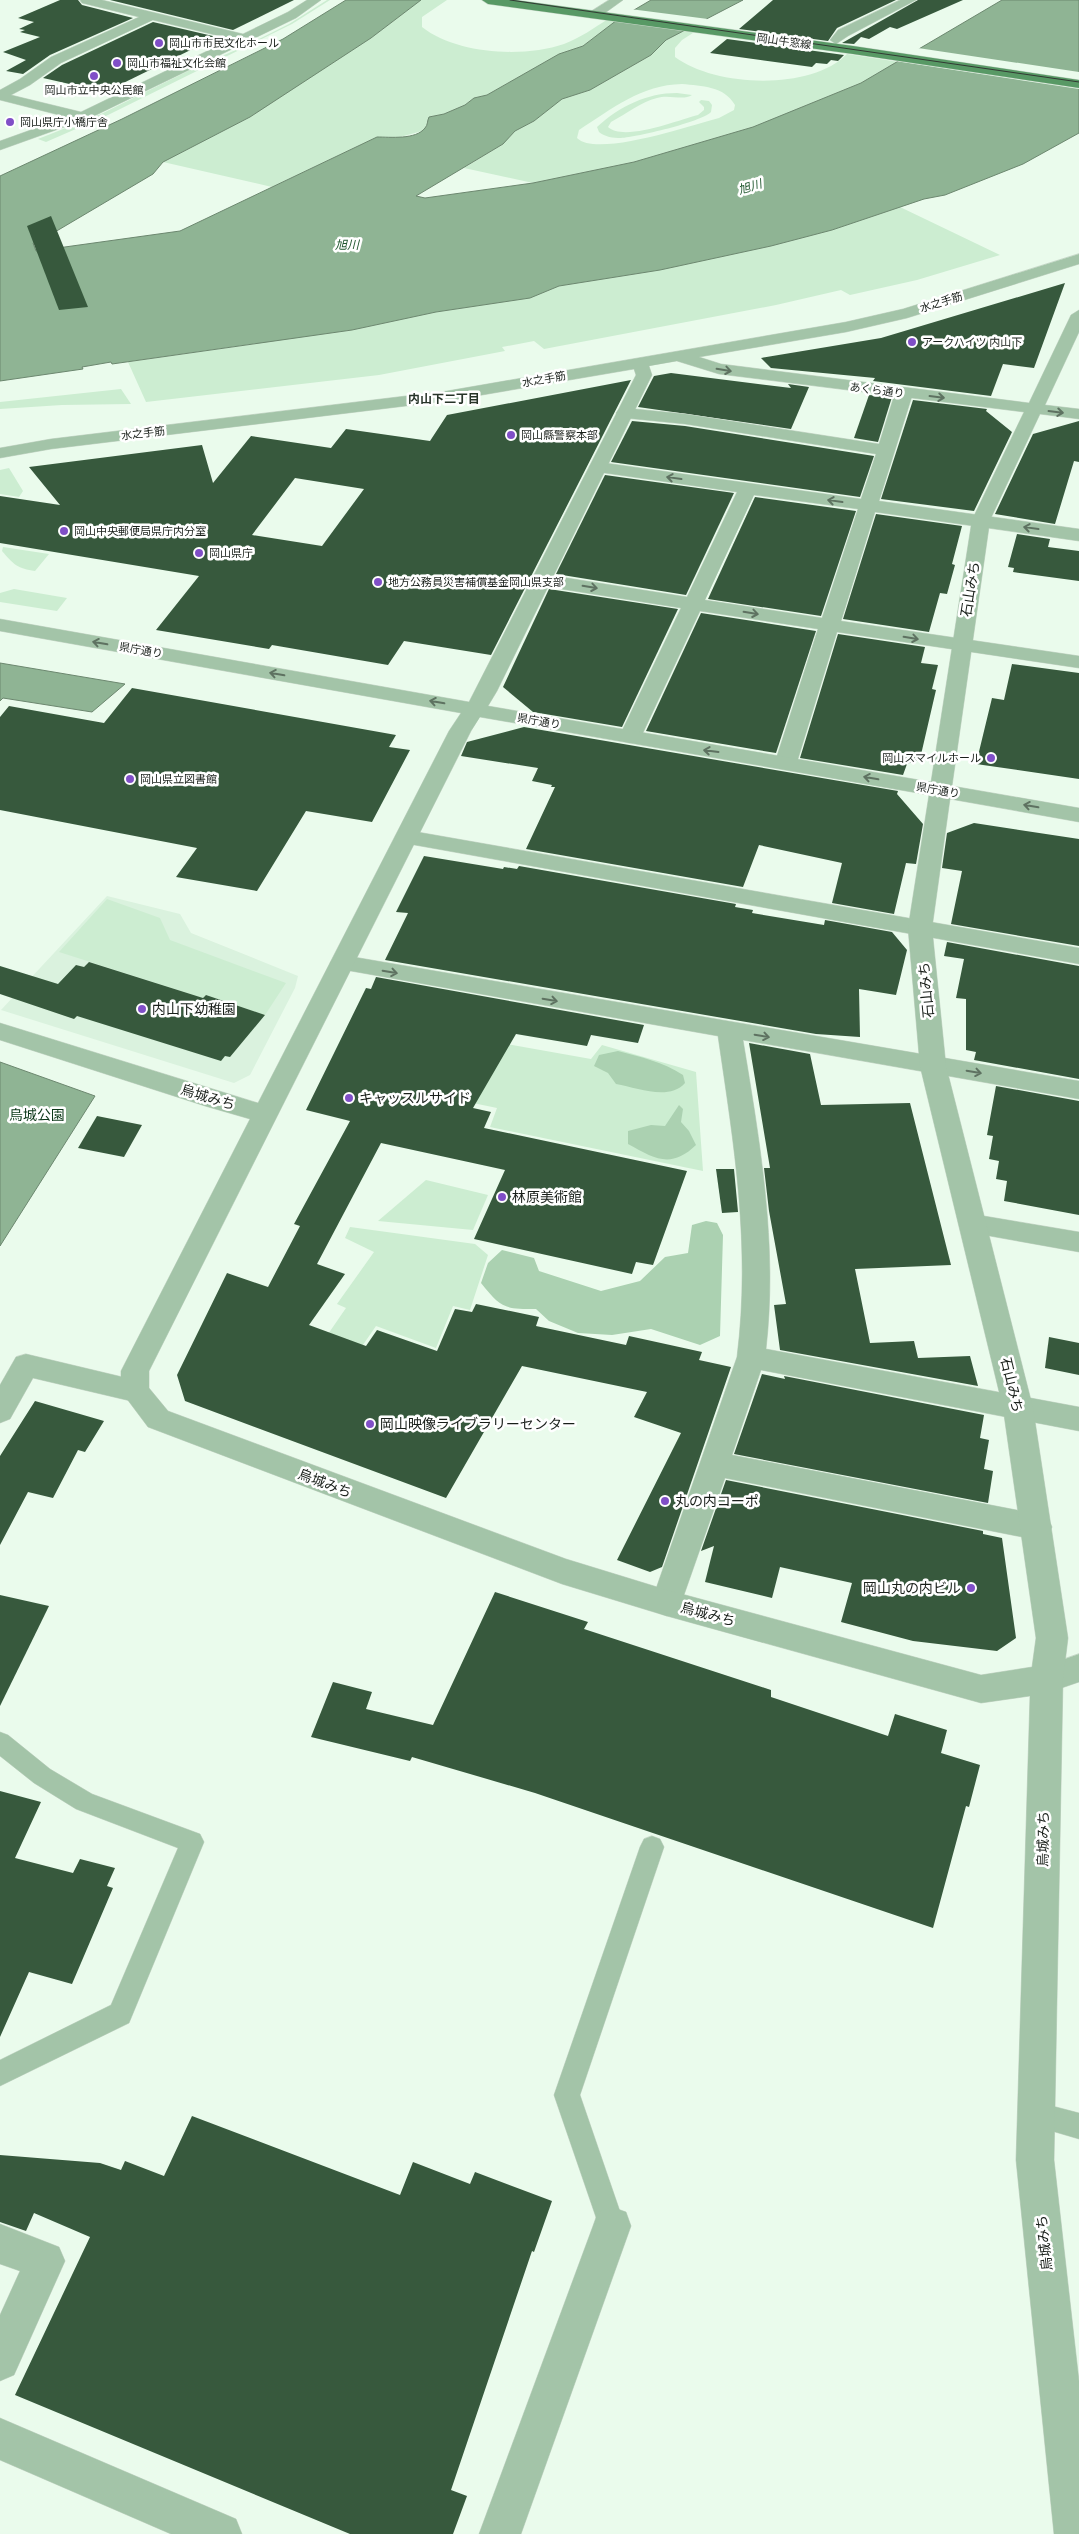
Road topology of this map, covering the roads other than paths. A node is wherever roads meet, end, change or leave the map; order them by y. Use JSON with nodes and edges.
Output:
{"nodes":[{"id":1,"x":86,"y":0,"type":"edge"},
{"id":2,"x":315,"y":0,"type":"edge"},
{"id":3,"x":488,"y":0,"type":"edge"},
{"id":4,"x":543,"y":0,"type":"edge"},
{"id":5,"x":910,"y":0,"type":"edge"},
{"id":6,"x":607,"y":10,"type":"edge"},
{"id":7,"x":149,"y":17,"type":"junction"},
{"id":8,"x":705,"y":26,"type":"junction"},
{"id":9,"x":244,"y":38,"type":"junction"},
{"id":10,"x":836,"y":40,"type":"junction"},
{"id":11,"x":857,"y":47,"type":"junction"},
{"id":12,"x":1079,"y":77,"type":"edge"},
{"id":13,"x":1079,"y":84,"type":"edge"},
{"id":14,"x":0,"y":96,"type":"edge"},
{"id":15,"x":82,"y":116,"type":"junction"},
{"id":16,"x":0,"y":138,"type":"edge"},
{"id":17,"x":15,"y":141,"type":"junction"},
{"id":18,"x":0,"y":146,"type":"edge"},
{"id":19,"x":1076,"y":262,"type":"edge"},
{"id":20,"x":1079,"y":315,"type":"edge"},
{"id":21,"x":677,"y":356,"type":"junction"},
{"id":22,"x":640,"y":363,"type":"junction"},
{"id":23,"x":904,"y":393,"type":"junction"},
{"id":24,"x":1033,"y":409,"type":"junction"},
{"id":25,"x":625,"y":413,"type":"junction"},
{"id":26,"x":1079,"y":414,"type":"edge"},
{"id":27,"x":886,"y":450,"type":"junction"},
{"id":28,"x":0,"y":453,"type":"edge"},
{"id":29,"x":598,"y":467,"type":"junction"},
{"id":30,"x":748,"y":488,"type":"junction"},
{"id":31,"x":868,"y":505,"type":"junction"},
{"id":32,"x":981,"y":520,"type":"junction"},
{"id":33,"x":1079,"y":534,"type":"edge"},
{"id":34,"x":542,"y":580,"type":"junction"},
{"id":35,"x":693,"y":604,"type":"junction"},
{"id":36,"x":0,"y":625,"type":"edge"},
{"id":37,"x":830,"y":625,"type":"junction"},
{"id":38,"x":961,"y":646,"type":"junction"},
{"id":39,"x":1079,"y":662,"type":"edge"},
{"id":40,"x":475,"y":709,"type":"junction"},
{"id":41,"x":630,"y":737,"type":"junction"},
{"id":42,"x":786,"y":762,"type":"junction"},
{"id":43,"x":941,"y":790,"type":"junction"},
{"id":44,"x":1079,"y":814,"type":"edge"},
{"id":45,"x":406,"y":837,"type":"junction"},
{"id":46,"x":920,"y":928,"type":"junction"},
{"id":47,"x":1079,"y":956,"type":"edge"},
{"id":48,"x":342,"y":963,"type":"junction"},
{"id":49,"x":728,"y":1030,"type":"junction"},
{"id":50,"x":0,"y":1031,"type":"edge"},
{"id":51,"x":933,"y":1066,"type":"junction"},
{"id":52,"x":1079,"y":1090,"type":"edge"},
{"id":53,"x":266,"y":1114,"type":"junction"},
{"id":54,"x":972,"y":1224,"type":"junction"},
{"id":55,"x":1079,"y":1242,"type":"edge"},
{"id":56,"x":750,"y":1357,"type":"junction"},
{"id":57,"x":135,"y":1391,"type":"junction"},
{"id":58,"x":1018,"y":1408,"type":"junction"},
{"id":59,"x":0,"y":1411,"type":"edge"},
{"id":60,"x":1079,"y":1419,"type":"edge"},
{"id":61,"x":714,"y":1464,"type":"junction"},
{"id":62,"x":1038,"y":1527,"type":"junction"},
{"id":63,"x":667,"y":1603,"type":"junction"},
{"id":64,"x":1063,"y":1674,"type":"edge"},
{"id":65,"x":0,"y":1742,"type":"edge"},
{"id":66,"x":652,"y":1847,"type":"dead end"},
{"id":67,"x":0,"y":2073,"type":"edge"},
{"id":68,"x":1037,"y":2115,"type":"junction"},
{"id":69,"x":1079,"y":2126,"type":"edge"},
{"id":70,"x":612,"y":2226,"type":"joint"},
{"id":71,"x":0,"y":2244,"type":"edge"},
{"id":72,"x":0,"y":2361,"type":"edge"},
{"id":73,"x":0,"y":2439,"type":"edge"},
{"id":74,"x":221,"y":2534,"type":"edge"},
{"id":75,"x":500,"y":2534,"type":"edge"},
{"id":76,"x":1076,"y":2534,"type":"edge"}],
"edges":[{"from":1,"to":7,"type":"street"},
{"from":2,"to":9,"type":"street"},
{"from":3,"to":6,"type":"main road","name":"岡山牛窓線"},
{"from":4,"to":6,"type":"main road","name":"岡山牛窓線"},
{"from":5,"to":10,"type":"street"},
{"from":6,"to":8,"type":"main road","name":"岡山牛窓線"},
{"from":7,"to":9,"type":"street"},
{"from":7,"to":14,"type":"street"},
{"from":8,"to":10,"type":"main road","name":"岡山牛窓線"},
{"from":8,"to":11,"type":"main road","name":"岡山牛窓線"},
{"from":9,"to":15,"type":"street"},
{"from":10,"to":11,"type":"main road","name":"岡山牛窓線"},
{"from":11,"to":12,"type":"main road","name":"岡山牛窓線"},
{"from":11,"to":13,"type":"main road","name":"岡山牛窓線"},
{"from":14,"to":15,"type":"street"},
{"from":15,"to":17,"type":"street"},
{"from":16,"to":17,"type":"street"},
{"from":17,"to":18,"type":"street"},
{"from":19,"to":21,"type":"street","name":"水之手筋"},
{"from":20,"to":24,"type":"street","name":"石山みち"},
{"from":21,"to":22,"type":"street","name":"水之手筋"},
{"from":21,"to":23,"type":"street","name":"あくら通り","one_way":true},
{"from":22,"to":25,"type":"street"},
{"from":22,"to":28,"type":"street","name":"水之手筋"},
{"from":23,"to":24,"type":"street","name":"あくら通り","one_way":true},
{"from":23,"to":27,"type":"street"},
{"from":24,"to":26,"type":"street","name":"あくら通り","one_way":true},
{"from":24,"to":32,"type":"street","name":"石山みち"},
{"from":25,"to":27,"type":"street"},
{"from":25,"to":29,"type":"street"},
{"from":27,"to":31,"type":"street"},
{"from":30,"to":29,"type":"street","one_way":true},
{"from":29,"to":34,"type":"street"},
{"from":31,"to":30,"type":"street","one_way":true},
{"from":30,"to":35,"type":"street"},
{"from":31,"to":32,"type":"street"},
{"from":31,"to":37,"type":"street"},
{"from":33,"to":32,"type":"street","one_way":true},
{"from":32,"to":38,"type":"street","name":"石山みち"},
{"from":34,"to":35,"type":"street","one_way":true},
{"from":34,"to":40,"type":"street"},
{"from":35,"to":37,"type":"street","one_way":true},
{"from":35,"to":41,"type":"street"},
{"from":40,"to":36,"type":"street","name":"県庁通り","one_way":true},
{"from":37,"to":38,"type":"street","one_way":true},
{"from":37,"to":42,"type":"street"},
{"from":38,"to":39,"type":"street"},
{"from":38,"to":43,"type":"street","name":"石山みち"},
{"from":40,"to":41,"type":"street","name":"県庁通り"},
{"from":40,"to":45,"type":"street"},
{"from":42,"to":41,"type":"street","name":"県庁通り","one_way":true},
{"from":43,"to":42,"type":"street","name":"県庁通り","one_way":true},
{"from":44,"to":43,"type":"street","name":"県庁通り","one_way":true},
{"from":43,"to":46,"type":"street","name":"石山みち"},
{"from":45,"to":46,"type":"street"},
{"from":45,"to":48,"type":"street"},
{"from":46,"to":47,"type":"street"},
{"from":46,"to":51,"type":"street","name":"石山みち"},
{"from":48,"to":49,"type":"street","one_way":true},
{"from":48,"to":53,"type":"street"},
{"from":49,"to":51,"type":"street","one_way":true},
{"from":49,"to":56,"type":"street"},
{"from":50,"to":53,"type":"street","name":"烏城みち"},
{"from":51,"to":52,"type":"street","one_way":true},
{"from":51,"to":54,"type":"street","name":"石山みち"},
{"from":53,"to":57,"type":"street"},
{"from":54,"to":55,"type":"street"},
{"from":54,"to":58,"type":"street","name":"石山みち"},
{"from":56,"to":58,"type":"street"},
{"from":56,"to":61,"type":"street"},
{"from":57,"to":59,"type":"street"},
{"from":57,"to":63,"type":"street","name":"烏城みち"},
{"from":58,"to":60,"type":"street"},
{"from":58,"to":62,"type":"street","name":"石山みち"},
{"from":61,"to":62,"type":"street"},
{"from":61,"to":63,"type":"street"},
{"from":62,"to":64,"type":"street","name":"石山みち"},
{"from":63,"to":64,"type":"street","name":"烏城みち"},
{"from":64,"to":68,"type":"street","name":"烏城みち"},
{"from":65,"to":67,"type":"lane"},
{"from":66,"to":70,"type":"lane"},
{"from":68,"to":69,"type":"lane"},
{"from":68,"to":76,"type":"street","name":"烏城みち"},
{"from":70,"to":75,"type":"street"},
{"from":71,"to":72,"type":"street"},
{"from":73,"to":74,"type":"street"}]}
